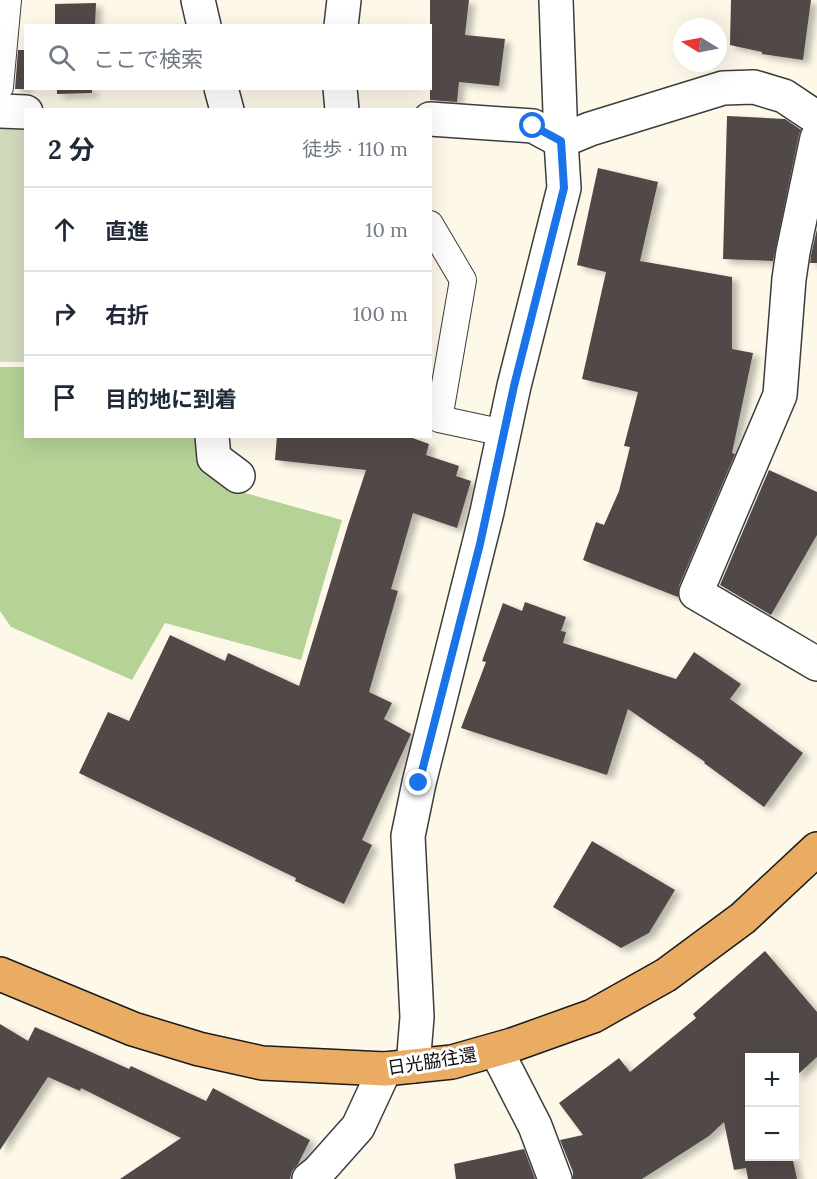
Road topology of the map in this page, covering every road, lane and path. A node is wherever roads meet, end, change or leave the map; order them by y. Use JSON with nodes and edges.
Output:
{"nodes":[{"id":1,"x":8,"y":0,"type":"edge"},
{"id":2,"x":198,"y":0,"type":"edge"},
{"id":3,"x":344,"y":0,"type":"edge"},
{"id":4,"x":556,"y":0,"type":"edge"},
{"id":5,"x":204,"y":24,"type":"edge"},
{"id":6,"x":341,"y":24,"type":"edge"},
{"id":7,"x":0,"y":87,"type":"edge"},
{"id":8,"x":222,"y":90,"type":"edge"},
{"id":9,"x":340,"y":90,"type":"edge"},
{"id":10,"x":226,"y":108,"type":"edge"},
{"id":11,"x":342,"y":108,"type":"edge"},
{"id":12,"x":0,"y":111,"type":"edge"},
{"id":13,"x":24,"y":112,"type":"edge"},
{"id":14,"x":817,"y":118,"type":"edge"},
{"id":15,"x":432,"y":119,"type":"edge"},
{"id":16,"x":817,"y":138,"type":"edge"},
{"id":17,"x":561,"y":141,"type":"junction"},
{"id":18,"x":432,"y":227,"type":"edge"},
{"id":19,"x":504,"y":433,"type":"junction"},
{"id":20,"x":212,"y":438,"type":"edge"},
{"id":21,"x":238,"y":476,"type":"dead end"},
{"id":22,"x":817,"y":664,"type":"edge"},
{"id":23,"x":817,"y":849,"type":"edge"},
{"id":24,"x":0,"y":974,"type":"edge"},
{"id":25,"x":496,"y":1050,"type":"junction"},
{"id":26,"x":399,"y":1068,"type":"junction"},
{"id":27,"x":309,"y":1179,"type":"edge"},
{"id":28,"x":555,"y":1179,"type":"edge"}],
"edges":[{"from":1,"to":7,"type":"lane"},
{"from":2,"to":5,"type":"street"},
{"from":3,"to":6,"type":"street"},
{"from":4,"to":17,"type":"street"},
{"from":8,"to":10,"type":"street"},
{"from":9,"to":11,"type":"street"},
{"from":12,"to":13,"type":"street"},
{"from":14,"to":17,"type":"street"},
{"from":15,"to":17,"type":"street"},
{"from":16,"to":22,"type":"street"},
{"from":17,"to":19,"type":"street"},
{"from":18,"to":19,"type":"lane"},
{"from":19,"to":26,"type":"street"},
{"from":20,"to":21,"type":"street"},
{"from":23,"to":25,"type":"highway","name":"日光脇往還"},
{"from":24,"to":26,"type":"highway","name":"日光脇往還"},
{"from":25,"to":26,"type":"highway","name":"日光脇往還"},
{"from":25,"to":28,"type":"street"},
{"from":26,"to":27,"type":"street"}]}
